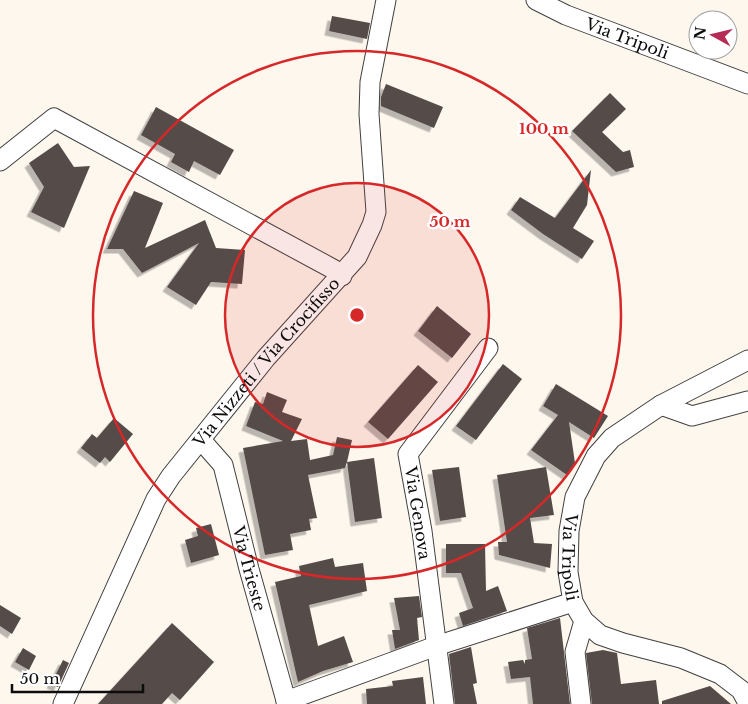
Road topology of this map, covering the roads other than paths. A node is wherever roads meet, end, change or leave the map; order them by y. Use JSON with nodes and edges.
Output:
{"nodes":[{"id":1,"x":386,"y":0,"type":"edge"},
{"id":2,"x":536,"y":0,"type":"edge"},
{"id":3,"x":748,"y":84,"type":"edge"},
{"id":4,"x":0,"y":161,"type":"edge"},
{"id":5,"x":342,"y":276,"type":"junction"},
{"id":6,"x":488,"y":348,"type":"dead end"},
{"id":7,"x":748,"y":360,"type":"edge"},
{"id":8,"x":748,"y":401,"type":"edge"},
{"id":9,"x":661,"y":405,"type":"junction"},
{"id":10,"x":201,"y":440,"type":"junction"},
{"id":11,"x":573,"y":602,"type":"junction"},
{"id":12,"x":584,"y":621,"type":"junction"},
{"id":13,"x":436,"y":646,"type":"junction"},
{"id":14,"x":286,"y":703,"type":"edge"},
{"id":15,"x":748,"y":703,"type":"edge"},
{"id":16,"x":63,"y":704,"type":"edge"},
{"id":17,"x":444,"y":704,"type":"edge"},
{"id":18,"x":582,"y":704,"type":"edge"}],
"edges":[{"from":1,"to":5,"type":"street","name":"Via Nizzeti / Via Crocifisso"},
{"from":2,"to":3,"type":"street","name":"Via Tripoli"},
{"from":4,"to":5,"type":"street"},
{"from":5,"to":10,"type":"street","name":"Via Nizzeti / Via Crocifisso"},
{"from":6,"to":13,"type":"street","name":"Via Genova"},
{"from":7,"to":9,"type":"street","name":"Via Tripoli"},
{"from":8,"to":9,"type":"street"},
{"from":9,"to":11,"type":"street","name":"Via Tripoli"},
{"from":10,"to":14,"type":"street","name":"Via Trieste"},
{"from":10,"to":16,"type":"street","name":"Via Nizzeti / Via Crocifisso"},
{"from":11,"to":12,"type":"street","name":"Via Tripoli"},
{"from":11,"to":13,"type":"street"},
{"from":12,"to":15,"type":"street","name":"Via Tripoli"},
{"from":12,"to":18,"type":"street"},
{"from":13,"to":14,"type":"street"},
{"from":13,"to":17,"type":"street","name":"Via Genova"}]}
